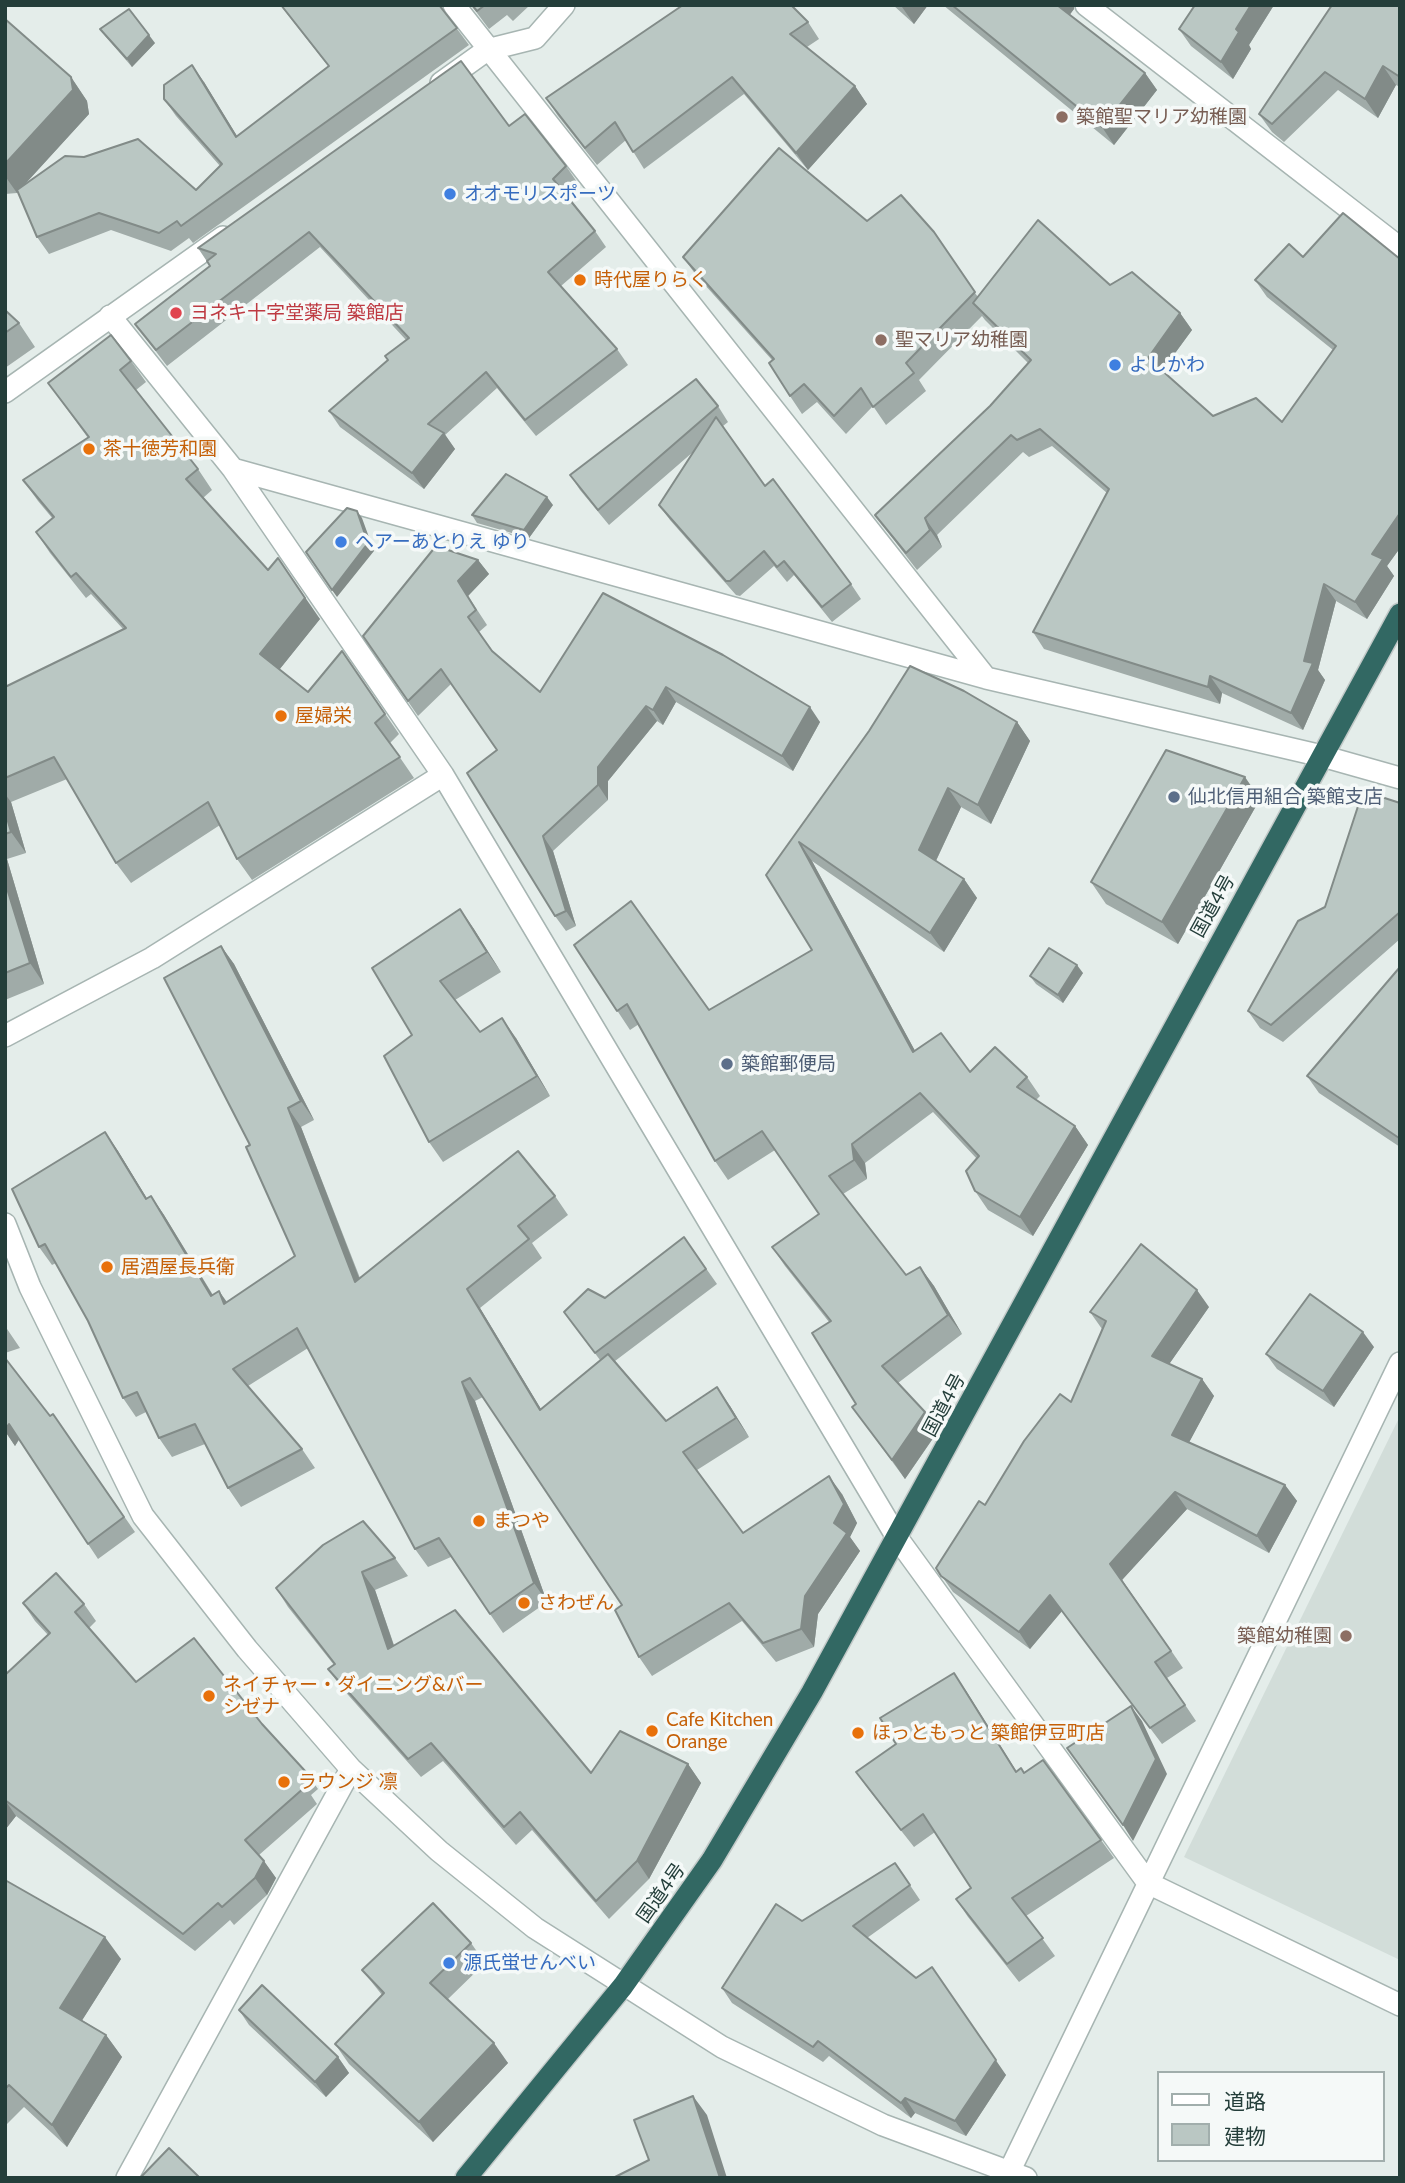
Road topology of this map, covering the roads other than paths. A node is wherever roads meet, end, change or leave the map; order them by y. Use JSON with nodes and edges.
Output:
{"nodes":[{"id":1,"x":454,"y":5,"type":"edge"},
{"id":2,"x":564,"y":5,"type":"edge"},
{"id":3,"x":1087,"y":5,"type":"edge"},
{"id":4,"x":488,"y":50,"type":"junction"},
{"id":5,"x":421,"y":97,"type":"edge"},
{"id":6,"x":243,"y":222,"type":"edge"},
{"id":7,"x":1400,"y":248,"type":"edge"},
{"id":8,"x":110,"y":316,"type":"junction"},
{"id":9,"x":5,"y":392,"type":"edge"},
{"id":10,"x":233,"y":469,"type":"junction"},
{"id":11,"x":1400,"y":614,"type":"edge"},
{"id":12,"x":986,"y":678,"type":"junction"},
{"id":13,"x":1322,"y":755,"type":"junction"},
{"id":14,"x":443,"y":775,"type":"junction"},
{"id":15,"x":1400,"y":778,"type":"edge"},
{"id":16,"x":5,"y":1035,"type":"edge"},
{"id":17,"x":5,"y":1224,"type":"edge"},
{"id":18,"x":1400,"y":1363,"type":"edge"},
{"id":19,"x":898,"y":1539,"type":"junction"},
{"id":20,"x":351,"y":1769,"type":"junction"},
{"id":21,"x":1148,"y":1883,"type":"junction"},
{"id":22,"x":623,"y":1986,"type":"junction"},
{"id":23,"x":1400,"y":2005,"type":"edge"},
{"id":24,"x":1012,"y":2175,"type":"edge"},
{"id":25,"x":127,"y":2178,"type":"edge"},
{"id":26,"x":466,"y":2178,"type":"edge"}],
"edges":[{"from":1,"to":4,"type":"street"},
{"from":2,"to":4,"type":"street"},
{"from":3,"to":7,"type":"street"},
{"from":4,"to":5,"type":"street"},
{"from":4,"to":12,"type":"street"},
{"from":6,"to":8,"type":"street"},
{"from":8,"to":9,"type":"street"},
{"from":8,"to":10,"type":"street"},
{"from":10,"to":12,"type":"street"},
{"from":10,"to":14,"type":"street"},
{"from":11,"to":13,"type":"highway","name":"国道4号"},
{"from":12,"to":13,"type":"street"},
{"from":13,"to":15,"type":"street"},
{"from":13,"to":19,"type":"highway","name":"国道4号"},
{"from":14,"to":16,"type":"street"},
{"from":14,"to":19,"type":"street"},
{"from":17,"to":20,"type":"street"},
{"from":18,"to":21,"type":"street"},
{"from":19,"to":21,"type":"street"},
{"from":19,"to":22,"type":"highway","name":"国道4号"},
{"from":20,"to":22,"type":"street"},
{"from":20,"to":25,"type":"street"},
{"from":21,"to":23,"type":"street"},
{"from":21,"to":24,"type":"street"},
{"from":22,"to":24,"type":"street"},
{"from":22,"to":26,"type":"highway","name":"国道4号"}]}
